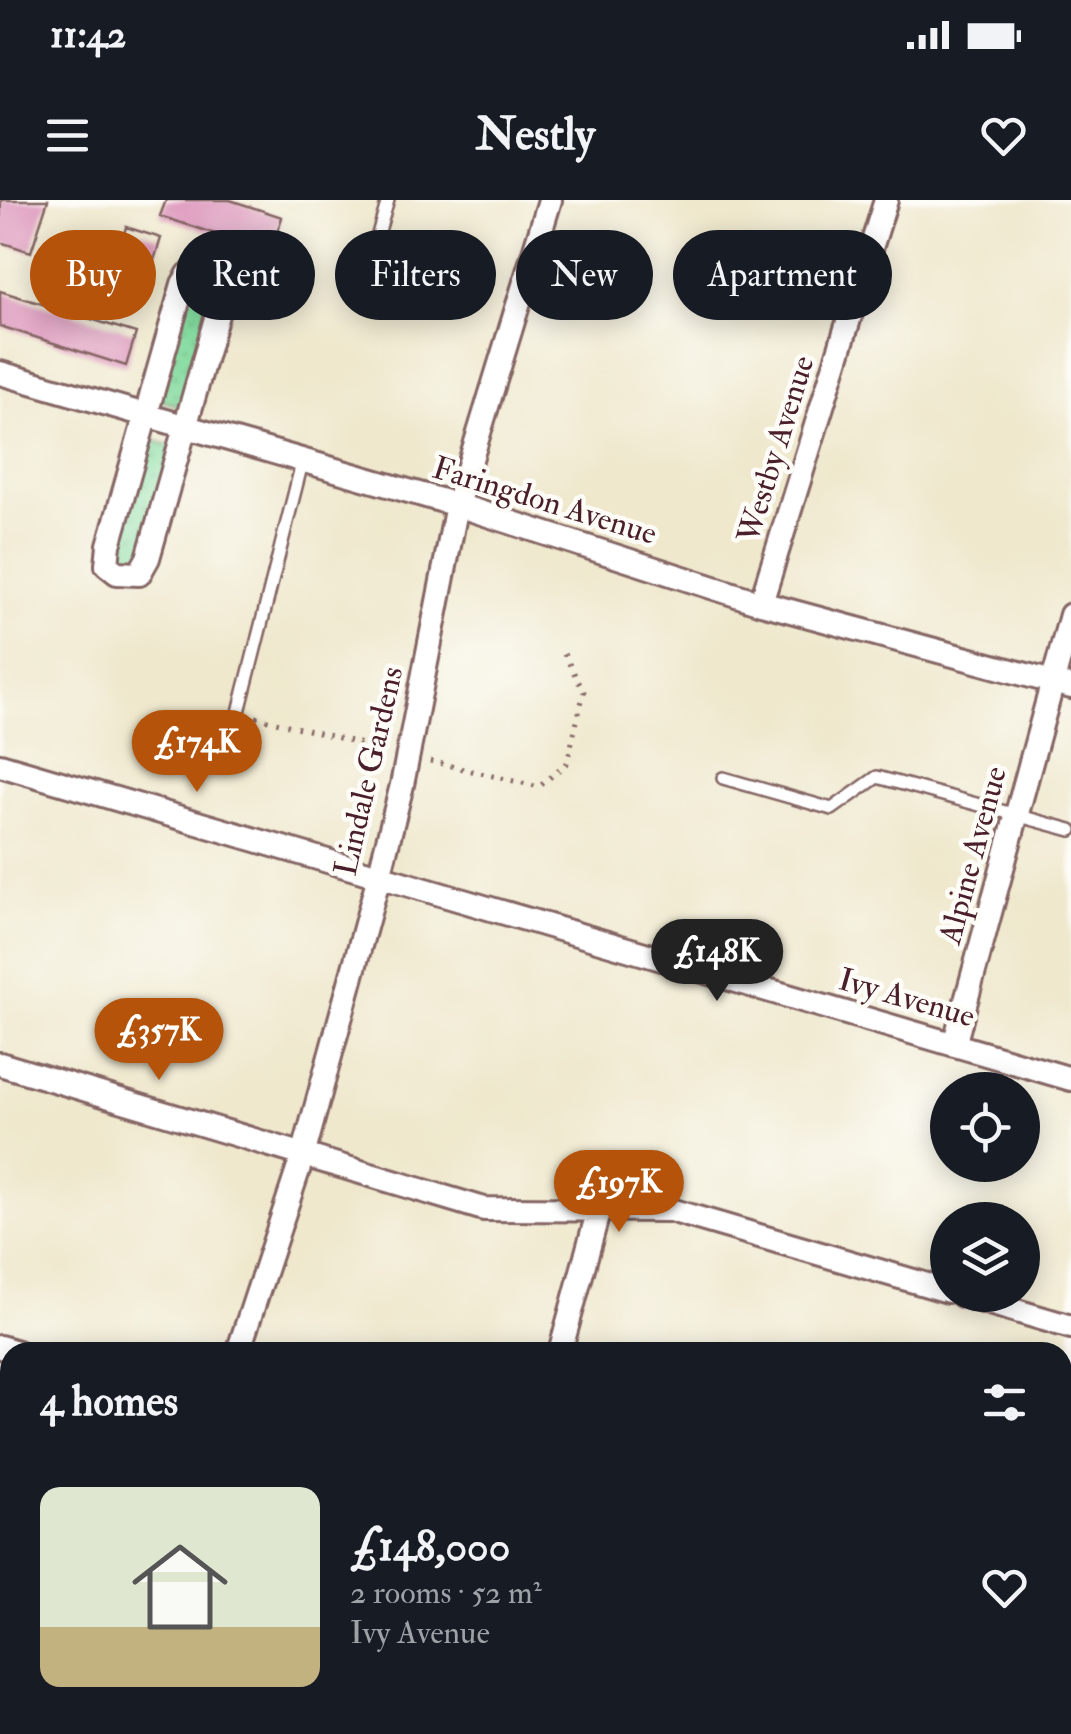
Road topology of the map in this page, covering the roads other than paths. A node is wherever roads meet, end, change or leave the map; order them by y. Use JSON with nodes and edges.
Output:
{"nodes":[{"id":1,"x":388,"y":200,"type":"edge"},
{"id":2,"x":550,"y":200,"type":"edge"},
{"id":3,"x":886,"y":200,"type":"edge"},
{"id":4,"x":379,"y":230,"type":"edge"},
{"id":5,"x":0,"y":373,"type":"edge"},
{"id":6,"x":146,"y":417,"type":"junction"},
{"id":7,"x":185,"y":429,"type":"junction"},
{"id":8,"x":302,"y":462,"type":"junction"},
{"id":9,"x":457,"y":506,"type":"junction"},
{"id":10,"x":761,"y":603,"type":"junction"},
{"id":11,"x":1071,"y":615,"type":"edge"},
{"id":12,"x":1062,"y":684,"type":"edge"},
{"id":13,"x":238,"y":712,"type":"road end"},
{"id":14,"x":0,"y":765,"type":"edge"},
{"id":15,"x":723,"y":778,"type":"dead end"},
{"id":16,"x":1016,"y":814,"type":"junction"},
{"id":17,"x":1071,"y":830,"type":"edge"},
{"id":18,"x":379,"y":876,"type":"junction"},
{"id":19,"x":954,"y":1045,"type":"junction"},
{"id":20,"x":0,"y":1064,"type":"edge"},
{"id":21,"x":1071,"y":1080,"type":"edge"},
{"id":22,"x":304,"y":1152,"type":"junction"},
{"id":23,"x":599,"y":1209,"type":"junction"},
{"id":24,"x":930,"y":1286,"type":"edge"},
{"id":25,"x":1020,"y":1312,"type":"edge"},
{"id":26,"x":1071,"y":1327,"type":"edge"},
{"id":27,"x":241,"y":1342,"type":"edge"},
{"id":28,"x":563,"y":1342,"type":"edge"}],
"edges":[{"from":1,"to":4,"type":"lane"},
{"from":2,"to":9,"type":"street","name":"Lindale Gardens"},
{"from":3,"to":10,"type":"street","name":"Westby Avenue"},
{"from":5,"to":6,"type":"street","name":"Faringdon Avenue"},
{"from":6,"to":7,"type":"street","name":"Faringdon Avenue"},
{"from":6,"to":7,"type":"street"},
{"from":6,"to":7,"type":"street"},
{"from":7,"to":8,"type":"street","name":"Faringdon Avenue"},
{"from":8,"to":9,"type":"street","name":"Faringdon Avenue"},
{"from":8,"to":13,"type":"lane"},
{"from":9,"to":10,"type":"street","name":"Faringdon Avenue"},
{"from":9,"to":18,"type":"street","name":"Lindale Gardens"},
{"from":10,"to":12,"type":"street","name":"Faringdon Avenue"},
{"from":11,"to":12,"type":"street","name":"Alpine Avenue"},
{"from":12,"to":16,"type":"street","name":"Alpine Avenue"},
{"from":14,"to":18,"type":"street","name":"Ivy Avenue"},
{"from":15,"to":16,"type":"lane"},
{"from":16,"to":17,"type":"lane"},
{"from":16,"to":19,"type":"street","name":"Alpine Avenue"},
{"from":18,"to":19,"type":"street","name":"Ivy Avenue"},
{"from":18,"to":22,"type":"street","name":"Lindale Gardens"},
{"from":19,"to":21,"type":"street","name":"Ivy Avenue"},
{"from":20,"to":22,"type":"street"},
{"from":22,"to":23,"type":"street"},
{"from":22,"to":27,"type":"street","name":"Lindale Gardens"},
{"from":23,"to":24,"type":"street"},
{"from":23,"to":28,"type":"street"},
{"from":25,"to":26,"type":"street"}]}
